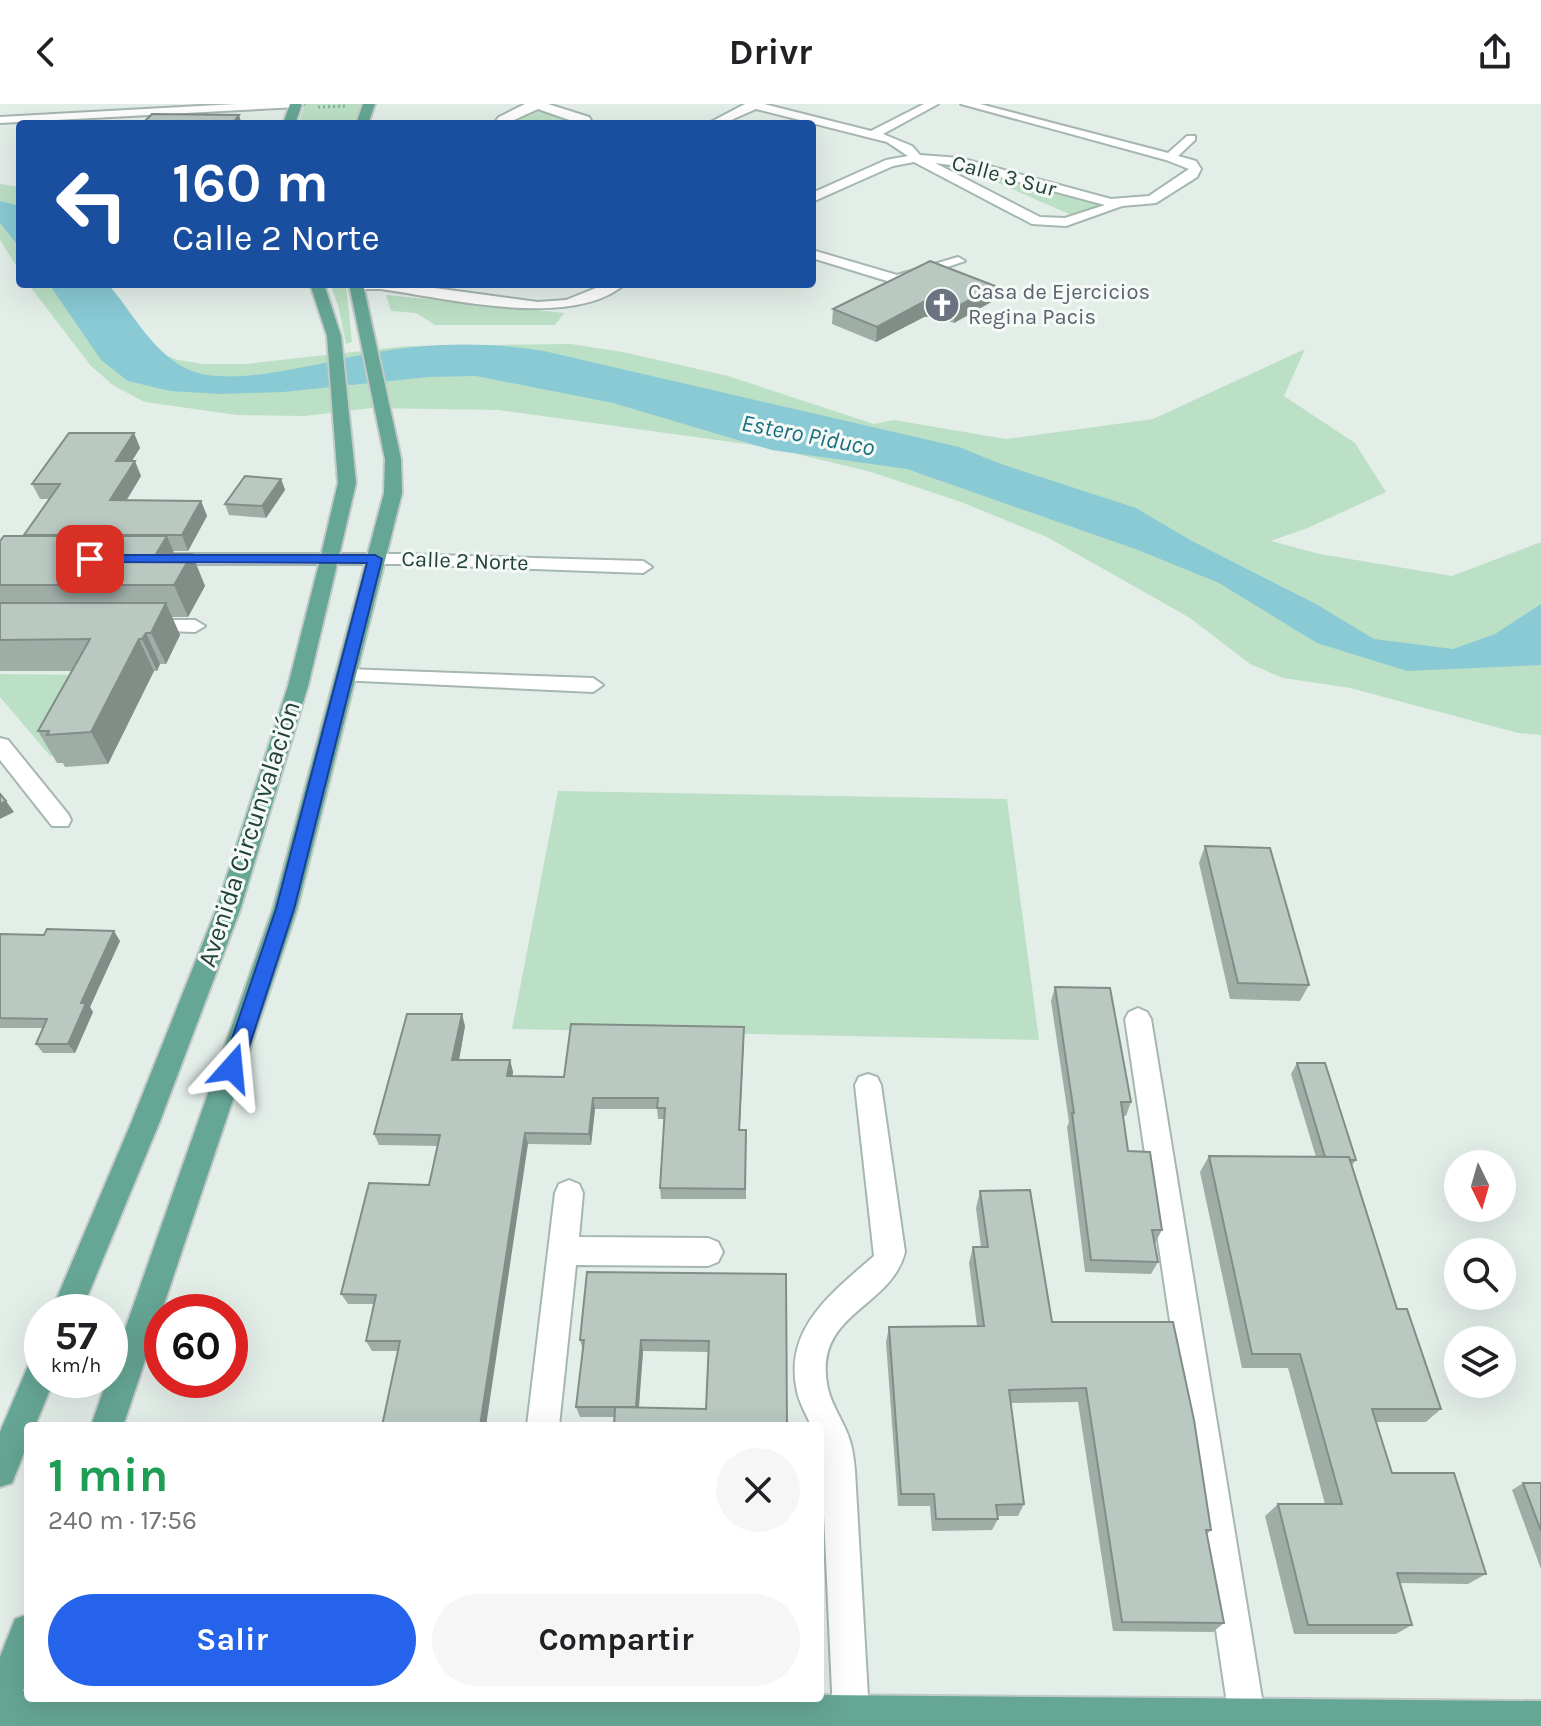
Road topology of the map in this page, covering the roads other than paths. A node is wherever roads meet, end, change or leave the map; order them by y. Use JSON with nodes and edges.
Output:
{"nodes":[{"id":1,"x":297,"y":104,"type":"edge"},
{"id":2,"x":754,"y":104,"type":"edge"},
{"id":3,"x":932,"y":104,"type":"edge"},
{"id":4,"x":967,"y":104,"type":"edge"},
{"id":5,"x":537,"y":105,"type":"edge"},
{"id":6,"x":0,"y":120,"type":"edge"},
{"id":7,"x":502,"y":120,"type":"edge"},
{"id":8,"x":585,"y":120,"type":"edge"},
{"id":9,"x":721,"y":120,"type":"edge"},
{"id":10,"x":815,"y":120,"type":"edge"},
{"id":11,"x":816,"y":120,"type":"edge"},
{"id":12,"x":873,"y":135,"type":"junction"},
{"id":13,"x":1191,"y":138,"type":"dead end"},
{"id":14,"x":1170,"y":157,"type":"junction"},
{"id":15,"x":916,"y":158,"type":"junction"},
{"id":16,"x":816,"y":187,"type":"edge"},
{"id":17,"x":828,"y":191,"type":"junction"},
{"id":18,"x":816,"y":196,"type":"edge"},
{"id":19,"x":1124,"y":203,"type":"junction"},
{"id":20,"x":816,"y":255,"type":"edge"},
{"id":21,"x":958,"y":261,"type":"dead end"},
{"id":22,"x":318,"y":288,"type":"edge"},
{"id":23,"x":357,"y":288,"type":"edge"},
{"id":24,"x":404,"y":288,"type":"edge"},
{"id":25,"x":608,"y":288,"type":"edge"},
{"id":26,"x":375,"y":559,"type":"junction"},
{"id":27,"x":150,"y":560,"type":"edge"},
{"id":28,"x":329,"y":560,"type":"junction"},
{"id":29,"x":643,"y":567,"type":"dead end"},
{"id":30,"x":120,"y":626,"type":"edge"},
{"id":31,"x":195,"y":626,"type":"dead end"},
{"id":32,"x":346,"y":675,"type":"junction"},
{"id":33,"x":593,"y":685,"type":"dead end"},
{"id":34,"x":0,"y":745,"type":"edge"},
{"id":35,"x":60,"y":820,"type":"dead end"},
{"id":36,"x":1138,"y":1019,"type":"dead end"},
{"id":37,"x":868,"y":1085,"type":"dead end"},
{"id":38,"x":569,"y":1193,"type":"dead end"},
{"id":39,"x":562,"y":1251,"type":"junction"},
{"id":40,"x":708,"y":1252,"type":"dead end"},
{"id":41,"x":74,"y":1294,"type":"edge"},
{"id":42,"x":30,"y":1398,"type":"edge"},
{"id":43,"x":108,"y":1422,"type":"edge"},
{"id":44,"x":543,"y":1422,"type":"edge"},
{"id":45,"x":0,"y":1471,"type":"edge"},
{"id":46,"x":24,"y":1642,"type":"edge"},
{"id":47,"x":0,"y":1702,"type":"edge"},
{"id":48,"x":513,"y":1702,"type":"edge"},
{"id":49,"x":0,"y":1709,"type":"edge"},
{"id":50,"x":851,"y":1714,"type":"junction"},
{"id":51,"x":1247,"y":1717,"type":"junction"},
{"id":52,"x":1541,"y":1719,"type":"edge"}],
"edges":[{"from":1,"to":6,"type":"street"},
{"from":2,"to":9,"type":"street"},
{"from":2,"to":10,"type":"street","name":"Calle 3 Sur"},
{"from":3,"to":12,"type":"street"},
{"from":4,"to":14,"type":"street"},
{"from":5,"to":7,"type":"street"},
{"from":5,"to":8,"type":"street"},
{"from":11,"to":12,"type":"street","name":"Calle 3 Sur"},
{"from":12,"to":15,"type":"street","name":"Calle 3 Sur"},
{"from":13,"to":14,"type":"street"},
{"from":14,"to":19,"type":"street"},
{"from":15,"to":17,"type":"street"},
{"from":15,"to":19,"type":"street","name":"Calle 3 Sur"},
{"from":15,"to":19,"type":"street"},
{"from":16,"to":17,"type":"street"},
{"from":17,"to":18,"type":"street"},
{"from":20,"to":21,"type":"street"},
{"from":22,"to":28,"type":"main road","name":"Avenida Circunvalación"},
{"from":23,"to":26,"type":"main road","name":"Avenida Circunvalación"},
{"from":24,"to":25,"type":"street"},
{"from":26,"to":28,"type":"street","name":"Calle 2 Norte"},
{"from":26,"to":29,"type":"street","name":"Calle 2 Norte"},
{"from":26,"to":32,"type":"main road","name":"Avenida Circunvalación"},
{"from":27,"to":28,"type":"street","name":"Calle 2 Norte"},
{"from":28,"to":41,"type":"main road","name":"Avenida Circunvalación"},
{"from":30,"to":31,"type":"street"},
{"from":32,"to":33,"type":"street"},
{"from":32,"to":43,"type":"main road","name":"Avenida Circunvalación"},
{"from":34,"to":35,"type":"street"},
{"from":36,"to":51,"type":"street"},
{"from":37,"to":50,"type":"street"},
{"from":38,"to":39,"type":"street"},
{"from":39,"to":40,"type":"street"},
{"from":39,"to":44,"type":"street"},
{"from":42,"to":45,"type":"main road"},
{"from":46,"to":47,"type":"main road"},
{"from":48,"to":49,"type":"main road"},
{"from":48,"to":50,"type":"main road"},
{"from":50,"to":51,"type":"main road"},
{"from":51,"to":52,"type":"main road"}]}
